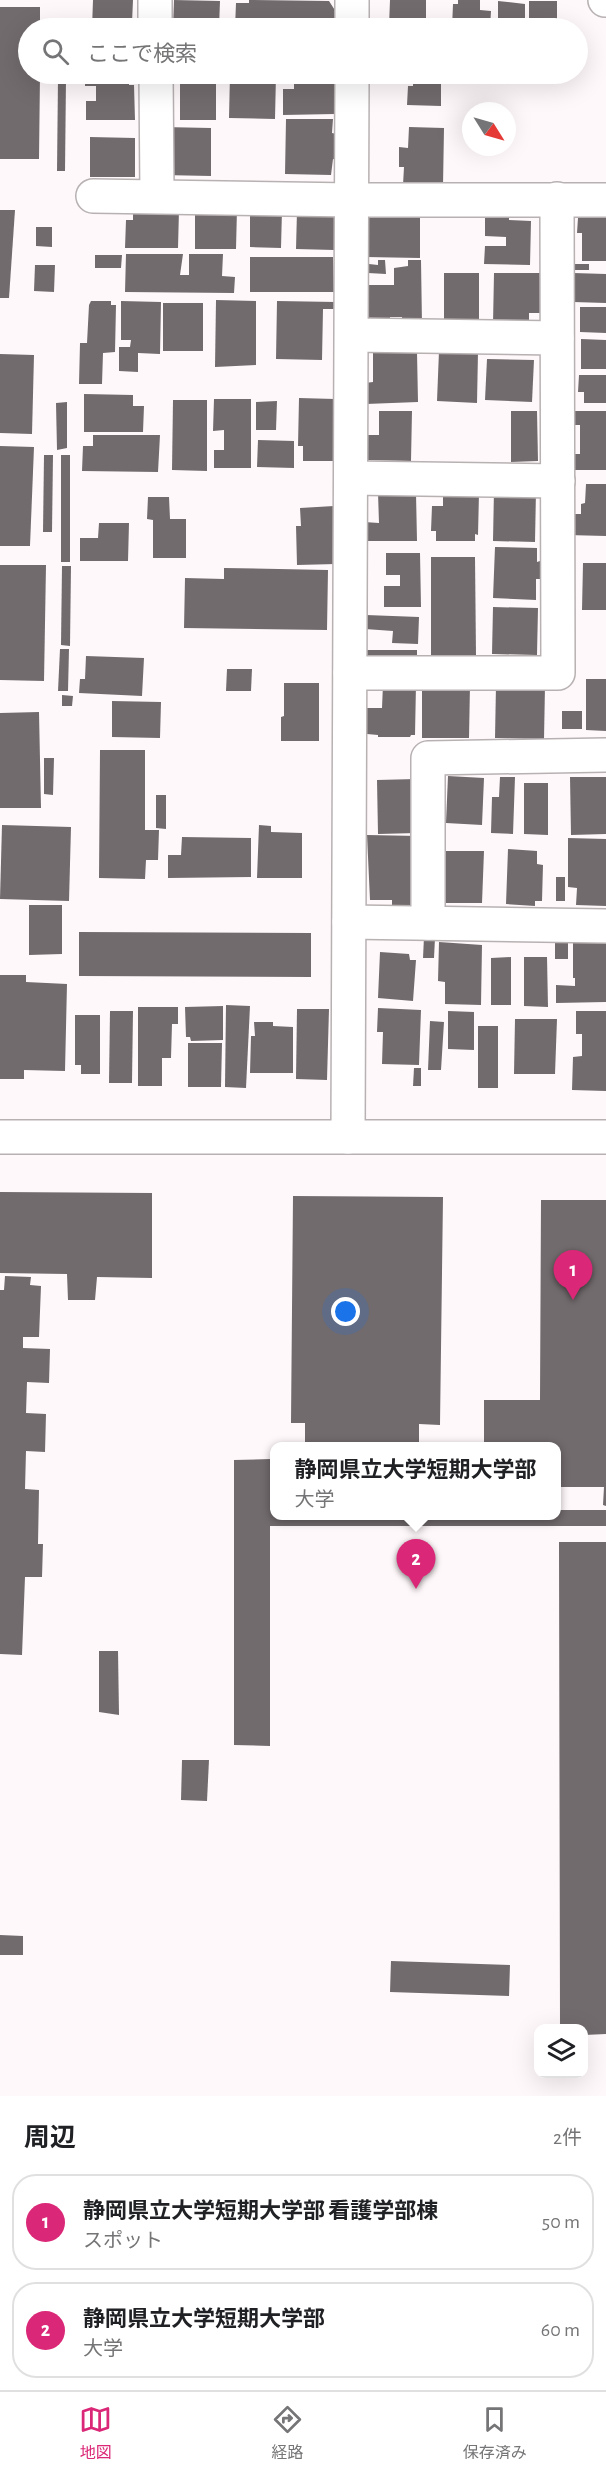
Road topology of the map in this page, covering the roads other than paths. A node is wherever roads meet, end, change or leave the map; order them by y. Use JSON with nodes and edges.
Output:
{"nodes":[{"id":1,"x":155,"y":0,"type":"edge"},
{"id":2,"x":352,"y":0,"type":"edge"},
{"id":3,"x":155,"y":18,"type":"edge"},
{"id":4,"x":352,"y":18,"type":"edge"},
{"id":5,"x":156,"y":84,"type":"edge"},
{"id":6,"x":352,"y":84,"type":"edge"},
{"id":7,"x":157,"y":195,"type":"junction"},
{"id":8,"x":93,"y":196,"type":"dead end"},
{"id":9,"x":557,"y":199,"type":"junction"},
{"id":10,"x":352,"y":200,"type":"junction"},
{"id":11,"x":606,"y":200,"type":"edge"},
{"id":12,"x":352,"y":336,"type":"junction"},
{"id":13,"x":557,"y":338,"type":"junction"},
{"id":14,"x":351,"y":478,"type":"junction"},
{"id":15,"x":558,"y":481,"type":"junction"},
{"id":16,"x":350,"y":673,"type":"junction"},
{"id":17,"x":606,"y":755,"type":"edge"},
{"id":18,"x":349,"y":922,"type":"junction"},
{"id":19,"x":428,"y":923,"type":"junction"},
{"id":20,"x":606,"y":926,"type":"edge"},
{"id":21,"x":0,"y":1137,"type":"edge"},
{"id":22,"x":348,"y":1137,"type":"junction"},
{"id":23,"x":606,"y":1137,"type":"edge"}],
"edges":[{"from":1,"to":3,"type":"street"},
{"from":2,"to":4,"type":"street"},
{"from":5,"to":7,"type":"street"},
{"from":6,"to":10,"type":"street"},
{"from":7,"to":8,"type":"street"},
{"from":7,"to":10,"type":"street"},
{"from":9,"to":10,"type":"street"},
{"from":9,"to":11,"type":"street"},
{"from":9,"to":13,"type":"street"},
{"from":10,"to":12,"type":"street"},
{"from":12,"to":13,"type":"street"},
{"from":12,"to":14,"type":"street"},
{"from":13,"to":15,"type":"street"},
{"from":14,"to":15,"type":"street"},
{"from":14,"to":16,"type":"street"},
{"from":15,"to":16,"type":"street"},
{"from":16,"to":18,"type":"street"},
{"from":17,"to":19,"type":"street"},
{"from":18,"to":19,"type":"street"},
{"from":18,"to":22,"type":"street"},
{"from":19,"to":20,"type":"street"},
{"from":21,"to":22,"type":"street"},
{"from":22,"to":23,"type":"street"}]}
